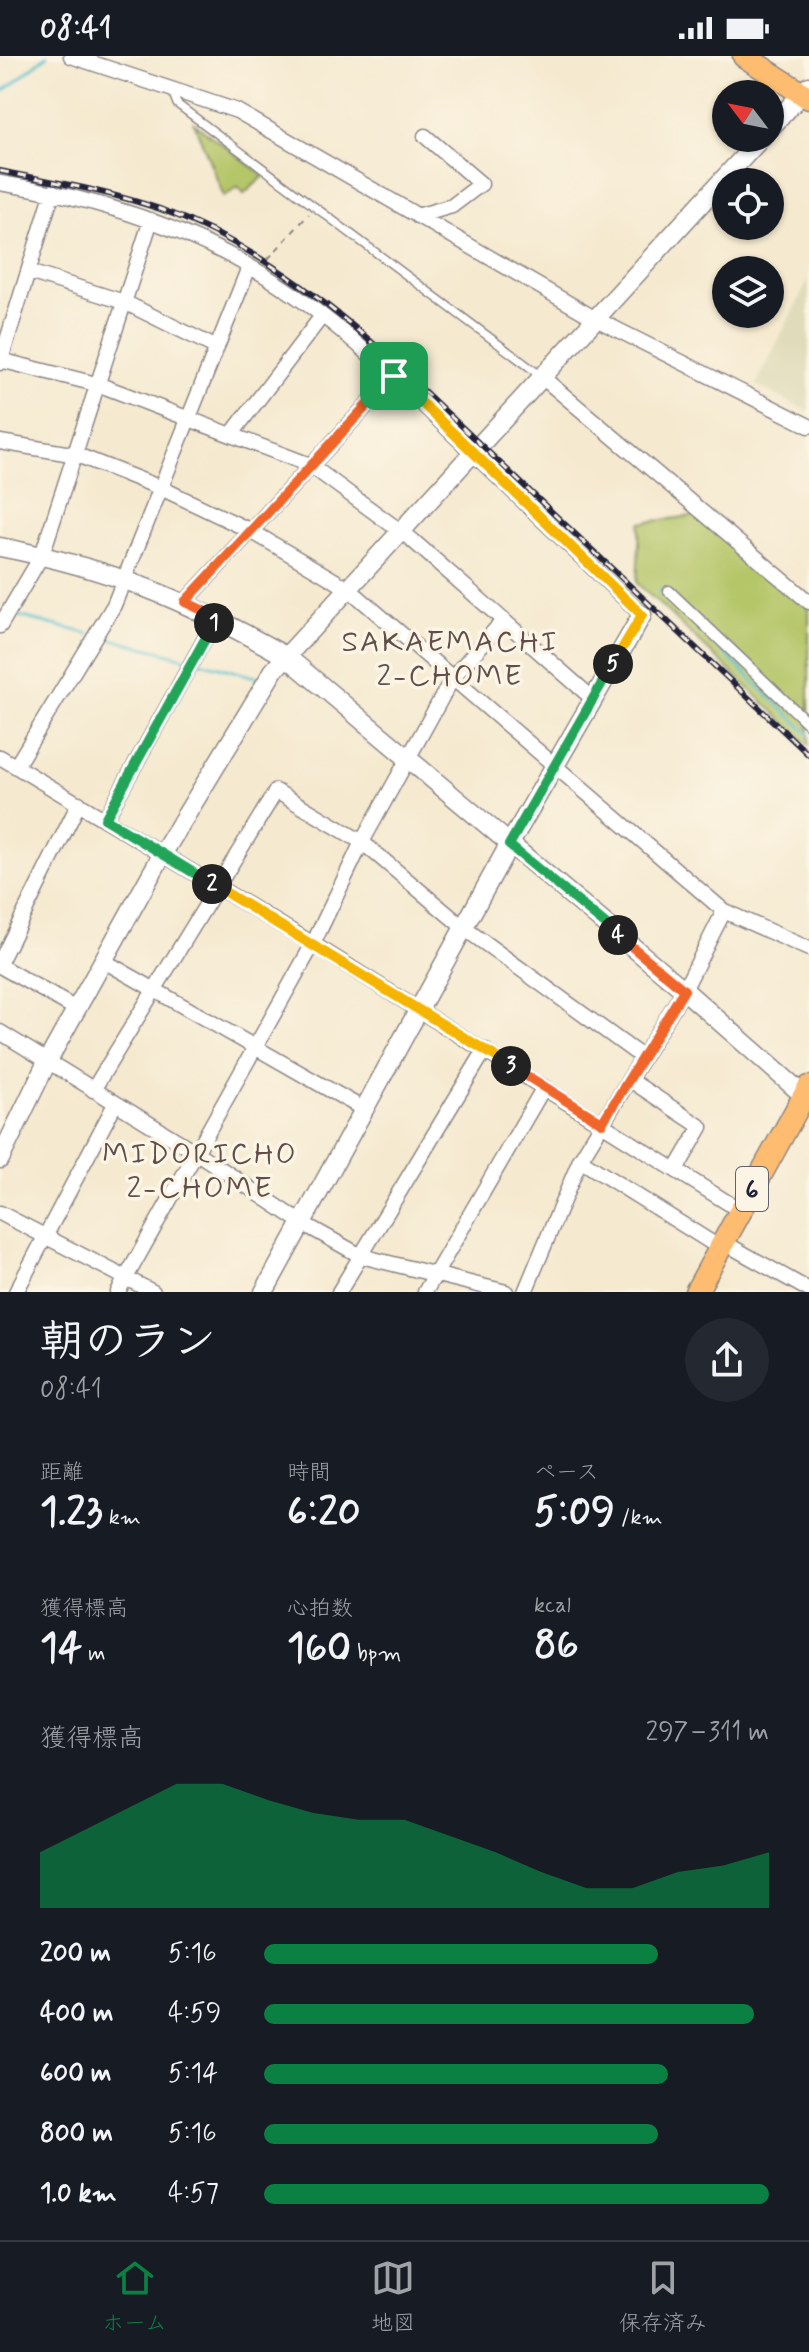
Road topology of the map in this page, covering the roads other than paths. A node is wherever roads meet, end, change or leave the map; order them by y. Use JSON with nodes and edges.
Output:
{"nodes":[{"id":1,"x":71,"y":56,"type":"edge"},
{"id":2,"x":744,"y":56,"type":"edge"},
{"id":3,"x":172,"y":90,"type":"junction"},
{"id":4,"x":807,"y":92,"type":"edge"},
{"id":5,"x":784,"y":114,"type":"edge"},
{"id":6,"x":425,"y":136,"type":"dead end"},
{"id":7,"x":748,"y":152,"type":"edge"},
{"id":8,"x":0,"y":183,"type":"edge"},
{"id":9,"x":53,"y":191,"type":"junction"},
{"id":10,"x":417,"y":216,"type":"junction"},
{"id":11,"x":151,"y":220,"type":"junction"},
{"id":12,"x":249,"y":267,"type":"junction"},
{"id":13,"x":29,"y":272,"type":"junction"},
{"id":14,"x":124,"y":302,"type":"junction"},
{"id":15,"x":322,"y":316,"type":"junction"},
{"id":16,"x":594,"y":318,"type":"junction"},
{"id":17,"x":217,"y":348,"type":"junction"},
{"id":18,"x":0,"y":361,"type":"edge"},
{"id":19,"x":394,"y":376,"type":"junction"},
{"id":20,"x":542,"y":377,"type":"junction"},
{"id":21,"x":100,"y":385,"type":"junction"},
{"id":22,"x":189,"y":418,"type":"junction"},
{"id":23,"x":809,"y":426,"type":"edge"},
{"id":24,"x":231,"y":435,"type":"junction"},
{"id":25,"x":0,"y":442,"type":"edge"},
{"id":26,"x":473,"y":452,"type":"junction"},
{"id":27,"x":77,"y":455,"type":"junction"},
{"id":28,"x":310,"y":465,"type":"junction"},
{"id":29,"x":161,"y":488,"type":"junction"},
{"id":30,"x":251,"y":531,"type":"junction"},
{"id":31,"x":401,"y":533,"type":"junction"},
{"id":32,"x":0,"y":547,"type":"edge"},
{"id":33,"x":42,"y":555,"type":"junction"},
{"id":34,"x":125,"y":577,"type":"junction"},
{"id":35,"x":349,"y":589,"type":"junction"},
{"id":36,"x":669,"y":591,"type":"dead end"},
{"id":37,"x":185,"y":602,"type":"junction"},
{"id":38,"x":809,"y":602,"type":"edge"},
{"id":39,"x":642,"y":615,"type":"joint"},
{"id":40,"x":217,"y":617,"type":"junction"},
{"id":41,"x":503,"y":621,"type":"junction"},
{"id":42,"x":0,"y":626,"type":"edge"},
{"id":43,"x":287,"y":657,"type":"junction"},
{"id":44,"x":453,"y":677,"type":"junction"},
{"id":45,"x":593,"y":699,"type":"junction"},
{"id":46,"x":809,"y":724,"type":"edge"},
{"id":47,"x":0,"y":757,"type":"edge"},
{"id":48,"x":408,"y":758,"type":"junction"},
{"id":49,"x":555,"y":765,"type":"junction"},
{"id":50,"x":16,"y":766,"type":"junction"},
{"id":51,"x":79,"y":803,"type":"junction"},
{"id":52,"x":105,"y":819,"type":"junction"},
{"id":53,"x":362,"y":842,"type":"junction"},
{"id":54,"x":509,"y":845,"type":"junction"},
{"id":55,"x":163,"y":853,"type":"junction"},
{"id":56,"x":218,"y":887,"type":"junction"},
{"id":57,"x":724,"y":911,"type":"junction"},
{"id":58,"x":464,"y":928,"type":"junction"},
{"id":59,"x":313,"y":944,"type":"junction"},
{"id":60,"x":809,"y":949,"type":"edge"},
{"id":61,"x":104,"y":961,"type":"junction"},
{"id":62,"x":0,"y":964,"type":"edge"},
{"id":63,"x":154,"y":989,"type":"junction"},
{"id":64,"x":684,"y":990,"type":"junction"},
{"id":65,"x":78,"y":1010,"type":"junction"},
{"id":66,"x":419,"y":1011,"type":"junction"},
{"id":67,"x":0,"y":1032,"type":"edge"},
{"id":68,"x":254,"y":1046,"type":"junction"},
{"id":69,"x":485,"y":1050,"type":"junction"},
{"id":70,"x":642,"y":1057,"type":"junction"},
{"id":71,"x":47,"y":1062,"type":"junction"},
{"id":72,"x":630,"y":1080,"type":"junction"},
{"id":73,"x":544,"y":1087,"type":"junction"},
{"id":74,"x":93,"y":1090,"type":"junction"},
{"id":75,"x":807,"y":1094,"type":"edge"},
{"id":76,"x":115,"y":1104,"type":"junction"},
{"id":77,"x":365,"y":1110,"type":"junction"},
{"id":78,"x":602,"y":1123,"type":"junction"},
{"id":79,"x":194,"y":1151,"type":"junction"},
{"id":80,"x":0,"y":1159,"type":"edge"},
{"id":81,"x":580,"y":1160,"type":"junction"},
{"id":82,"x":676,"y":1170,"type":"junction"},
{"id":83,"x":741,"y":1211,"type":"junction"},
{"id":84,"x":0,"y":1213,"type":"edge"},
{"id":85,"x":304,"y":1224,"type":"junction"},
{"id":86,"x":44,"y":1236,"type":"junction"},
{"id":87,"x":722,"y":1245,"type":"junction"},
{"id":88,"x":361,"y":1256,"type":"junction"},
{"id":89,"x":434,"y":1275,"type":"junction"},
{"id":90,"x":125,"y":1278,"type":"junction"},
{"id":91,"x":809,"y":1290,"type":"edge"},
{"id":92,"x":16,"y":1292,"type":"edge"},
{"id":93,"x":118,"y":1292,"type":"edge"},
{"id":94,"x":153,"y":1292,"type":"edge"},
{"id":95,"x":264,"y":1292,"type":"edge"},
{"id":96,"x":339,"y":1292,"type":"edge"},
{"id":97,"x":425,"y":1292,"type":"edge"},
{"id":98,"x":506,"y":1292,"type":"edge"},
{"id":99,"x":525,"y":1292,"type":"edge"},
{"id":100,"x":696,"y":1292,"type":"edge"}],
"edges":[{"from":1,"to":3,"type":"street"},
{"from":2,"to":4,"type":"main road"},
{"from":3,"to":10,"type":"street"},
{"from":3,"to":20,"type":"lane"},
{"from":4,"to":5,"type":"street"},
{"from":6,"to":10,"type":"street"},
{"from":7,"to":16,"type":"street"},
{"from":8,"to":9,"type":"street"},
{"from":9,"to":11,"type":"street"},
{"from":9,"to":13,"type":"street"},
{"from":10,"to":16,"type":"street"},
{"from":11,"to":12,"type":"street"},
{"from":11,"to":14,"type":"street"},
{"from":12,"to":15,"type":"street"},
{"from":12,"to":17,"type":"street"},
{"from":13,"to":14,"type":"street"},
{"from":13,"to":18,"type":"street"},
{"from":14,"to":17,"type":"street"},
{"from":14,"to":21,"type":"street"},
{"from":15,"to":19,"type":"street"},
{"from":15,"to":24,"type":"street"},
{"from":16,"to":20,"type":"street"},
{"from":16,"to":23,"type":"street"},
{"from":17,"to":22,"type":"street"},
{"from":18,"to":21,"type":"street"},
{"from":19,"to":26,"type":"street"},
{"from":19,"to":28,"type":"street"},
{"from":20,"to":26,"type":"street"},
{"from":20,"to":38,"type":"street"},
{"from":21,"to":22,"type":"street"},
{"from":21,"to":27,"type":"street"},
{"from":22,"to":24,"type":"street"},
{"from":22,"to":29,"type":"street"},
{"from":24,"to":28,"type":"street"},
{"from":25,"to":27,"type":"street"},
{"from":26,"to":31,"type":"street"},
{"from":26,"to":39,"type":"street"},
{"from":27,"to":29,"type":"street"},
{"from":27,"to":33,"type":"street"},
{"from":28,"to":30,"type":"street"},
{"from":28,"to":31,"type":"street"},
{"from":29,"to":30,"type":"street"},
{"from":29,"to":34,"type":"street"},
{"from":30,"to":35,"type":"street"},
{"from":30,"to":37,"type":"street"},
{"from":31,"to":35,"type":"street"},
{"from":31,"to":41,"type":"street"},
{"from":32,"to":33,"type":"street"},
{"from":33,"to":34,"type":"street"},
{"from":33,"to":42,"type":"street"},
{"from":34,"to":37,"type":"street"},
{"from":34,"to":50,"type":"street"},
{"from":35,"to":43,"type":"street"},
{"from":35,"to":44,"type":"street"},
{"from":36,"to":46,"type":"street"},
{"from":37,"to":40,"type":"street"},
{"from":39,"to":45,"type":"street"},
{"from":40,"to":43,"type":"street"},
{"from":40,"to":52,"type":"street"},
{"from":41,"to":44,"type":"street"},
{"from":41,"to":45,"type":"street"},
{"from":43,"to":48,"type":"street"},
{"from":43,"to":55,"type":"street"},
{"from":44,"to":48,"type":"street"},
{"from":44,"to":49,"type":"street"},
{"from":45,"to":49,"type":"street"},
{"from":47,"to":50,"type":"street"},
{"from":48,"to":53,"type":"street"},
{"from":48,"to":54,"type":"street"},
{"from":49,"to":54,"type":"street"},
{"from":49,"to":57,"type":"street"},
{"from":50,"to":51,"type":"street"},
{"from":51,"to":52,"type":"street"},
{"from":51,"to":62,"type":"street"},
{"from":52,"to":55,"type":"street"},
{"from":53,"to":56,"type":"street"},
{"from":53,"to":58,"type":"street"},
{"from":53,"to":59,"type":"street"},
{"from":54,"to":58,"type":"street"},
{"from":54,"to":64,"type":"street"},
{"from":55,"to":56,"type":"street"},
{"from":55,"to":61,"type":"street"},
{"from":56,"to":59,"type":"street"},
{"from":56,"to":63,"type":"street"},
{"from":57,"to":60,"type":"street"},
{"from":57,"to":64,"type":"street"},
{"from":58,"to":66,"type":"street"},
{"from":58,"to":70,"type":"street"},
{"from":59,"to":66,"type":"street"},
{"from":59,"to":68,"type":"street"},
{"from":61,"to":63,"type":"street"},
{"from":61,"to":65,"type":"street"},
{"from":62,"to":65,"type":"street"},
{"from":63,"to":68,"type":"street"},
{"from":63,"to":74,"type":"street"},
{"from":64,"to":70,"type":"street"},
{"from":64,"to":75,"type":"street"},
{"from":65,"to":71,"type":"street"},
{"from":66,"to":69,"type":"street"},
{"from":66,"to":77,"type":"street"},
{"from":67,"to":71,"type":"street"},
{"from":68,"to":77,"type":"street"},
{"from":68,"to":79,"type":"street"},
{"from":69,"to":73,"type":"street"},
{"from":69,"to":88,"type":"street"},
{"from":70,"to":72,"type":"street"},
{"from":71,"to":74,"type":"street"},
{"from":71,"to":80,"type":"street"},
{"from":72,"to":78,"type":"street"},
{"from":72,"to":82,"type":"street"},
{"from":73,"to":78,"type":"street"},
{"from":73,"to":89,"type":"street"},
{"from":74,"to":76,"type":"street"},
{"from":75,"to":83,"type":"main road","number":"6"},
{"from":76,"to":79,"type":"street"},
{"from":76,"to":86,"type":"street"},
{"from":77,"to":85,"type":"street"},
{"from":78,"to":81,"type":"street"},
{"from":78,"to":82,"type":"street"},
{"from":79,"to":85,"type":"street"},
{"from":79,"to":90,"type":"street"},
{"from":81,"to":87,"type":"street"},
{"from":81,"to":99,"type":"street"},
{"from":82,"to":83,"type":"street"},
{"from":83,"to":87,"type":"main road","number":"6"},
{"from":84,"to":86,"type":"street"},
{"from":85,"to":88,"type":"street"},
{"from":85,"to":95,"type":"street"},
{"from":86,"to":90,"type":"street"},
{"from":86,"to":92,"type":"street"},
{"from":87,"to":91,"type":"street"},
{"from":87,"to":100,"type":"main road","number":"6"},
{"from":88,"to":89,"type":"street"},
{"from":88,"to":96,"type":"street"},
{"from":89,"to":97,"type":"street"},
{"from":89,"to":98,"type":"street"},
{"from":90,"to":93,"type":"street"},
{"from":90,"to":94,"type":"street"}]}
